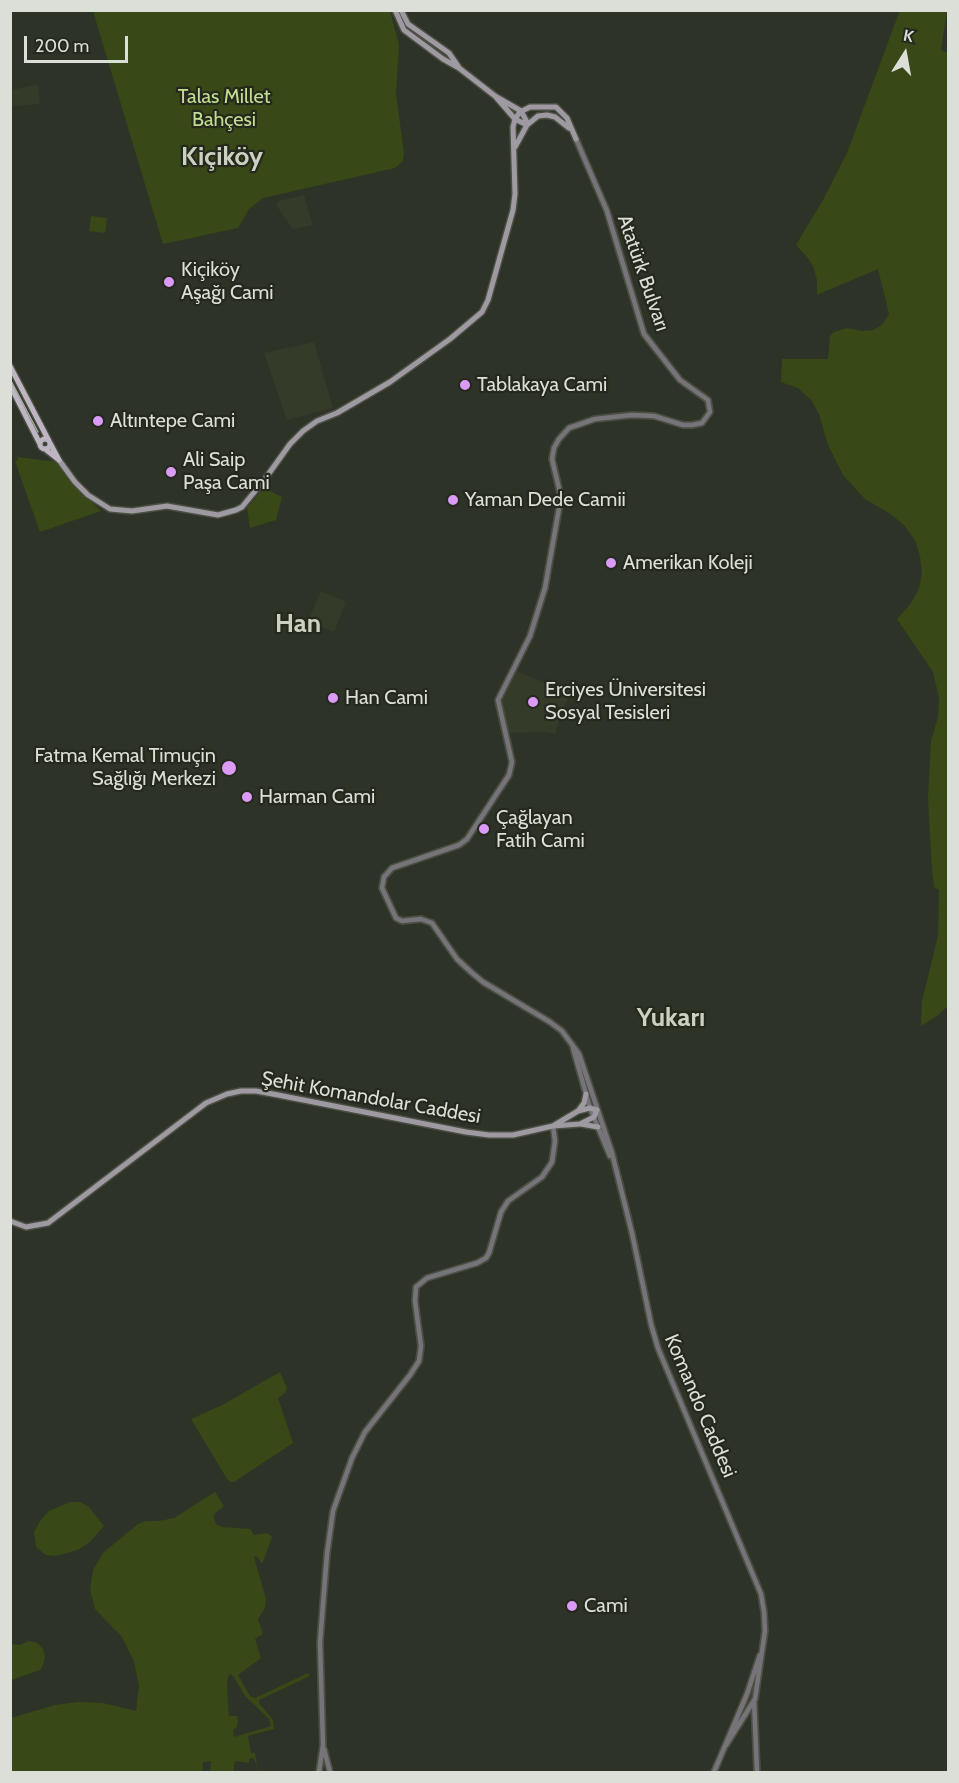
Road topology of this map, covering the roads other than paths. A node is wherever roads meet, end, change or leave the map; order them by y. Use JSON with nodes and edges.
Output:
{"nodes":[{"id":1,"x":394,"y":10,"type":"edge"},
{"id":2,"x":401,"y":10,"type":"edge"},
{"id":3,"x":459,"y":68,"type":"junction"},
{"id":4,"x":495,"y":96,"type":"junction"},
{"id":5,"x":558,"y":109,"type":"junction"},
{"id":6,"x":521,"y":111,"type":"junction"},
{"id":7,"x":565,"y":115,"type":"junction"},
{"id":8,"x":557,"y":118,"type":"junction"},
{"id":9,"x":515,"y":119,"type":"junction"},
{"id":10,"x":528,"y":125,"type":"junction"},
{"id":11,"x":576,"y":139,"type":"junction"},
{"id":12,"x":514,"y":155,"type":"junction"},
{"id":13,"x":10,"y":366,"type":"edge"},
{"id":14,"x":10,"y":385,"type":"edge"},
{"id":15,"x":50,"y":442,"type":"junction"},
{"id":16,"x":40,"y":444,"type":"junction"},
{"id":17,"x":45,"y":449,"type":"junction"},
{"id":18,"x":59,"y":460,"type":"junction"},
{"id":19,"x":571,"y":1043,"type":"junction"},
{"id":20,"x":586,"y":1094,"type":"junction"},
{"id":21,"x":590,"y":1108,"type":"junction"},
{"id":22,"x":597,"y":1110,"type":"junction"},
{"id":23,"x":578,"y":1111,"type":"junction"},
{"id":24,"x":594,"y":1117,"type":"junction"},
{"id":25,"x":580,"y":1124,"type":"junction"},
{"id":26,"x":553,"y":1126,"type":"junction"},
{"id":27,"x":598,"y":1127,"type":"junction"},
{"id":28,"x":615,"y":1170,"type":"junction"},
{"id":29,"x":10,"y":1221,"type":"edge"},
{"id":30,"x":763,"y":1649,"type":"junction"},
{"id":31,"x":746,"y":1695,"type":"junction"},
{"id":32,"x":753,"y":1699,"type":"junction"},
{"id":33,"x":323,"y":1745,"type":"junction"},
{"id":34,"x":726,"y":1745,"type":"junction"},
{"id":35,"x":319,"y":1773,"type":"edge"},
{"id":36,"x":330,"y":1773,"type":"edge"},
{"id":37,"x":714,"y":1773,"type":"edge"},
{"id":38,"x":757,"y":1773,"type":"edge"}],
"edges":[{"from":1,"to":3,"type":"main road"},
{"from":2,"to":3,"type":"main road"},
{"from":3,"to":4,"type":"main road"},
{"from":4,"to":6,"type":"main road"},
{"from":4,"to":9,"type":"main road"},
{"from":5,"to":6,"type":"main road"},
{"from":5,"to":7,"type":"main road"},
{"from":5,"to":8,"type":"main road"},
{"from":6,"to":9,"type":"main road"},
{"from":6,"to":10,"type":"main road"},
{"from":7,"to":8,"type":"main road"},
{"from":7,"to":11,"type":"main road"},
{"from":8,"to":10,"type":"main road"},
{"from":8,"to":11,"type":"main road"},
{"from":9,"to":10,"type":"main road"},
{"from":9,"to":12,"type":"main road"},
{"from":10,"to":12,"type":"main road"},
{"from":11,"to":19,"type":"street","name":"Atatürk Bulvarı"},
{"from":12,"to":18,"type":"main road"},
{"from":13,"to":15,"type":"main road"},
{"from":14,"to":16,"type":"main road"},
{"from":15,"to":16,"type":"main road"},
{"from":15,"to":17,"type":"main road"},
{"from":15,"to":18,"type":"main road"},
{"from":16,"to":17,"type":"main road"},
{"from":17,"to":18,"type":"main road"},
{"from":19,"to":20,"type":"street"},
{"from":19,"to":22,"type":"street"},
{"from":20,"to":21,"type":"street"},
{"from":20,"to":23,"type":"main road"},
{"from":21,"to":22,"type":"main road"},
{"from":21,"to":23,"type":"main road"},
{"from":21,"to":24,"type":"street"},
{"from":22,"to":24,"type":"main road"},
{"from":22,"to":28,"type":"street"},
{"from":23,"to":26,"type":"main road"},
{"from":24,"to":25,"type":"main road"},
{"from":24,"to":27,"type":"street"},
{"from":25,"to":26,"type":"main road"},
{"from":25,"to":27,"type":"main road"},
{"from":26,"to":29,"type":"main road","name":"Şehit Komandolar Caddesi"},
{"from":26,"to":33,"type":"street"},
{"from":27,"to":28,"type":"street"},
{"from":28,"to":30,"type":"street","name":"Komando Caddesi"},
{"from":30,"to":31,"type":"street"},
{"from":30,"to":32,"type":"street"},
{"from":31,"to":32,"type":"street"},
{"from":31,"to":34,"type":"street"},
{"from":32,"to":34,"type":"street"},
{"from":32,"to":38,"type":"street"},
{"from":33,"to":35,"type":"street"},
{"from":33,"to":36,"type":"street"},
{"from":34,"to":37,"type":"street"}]}
